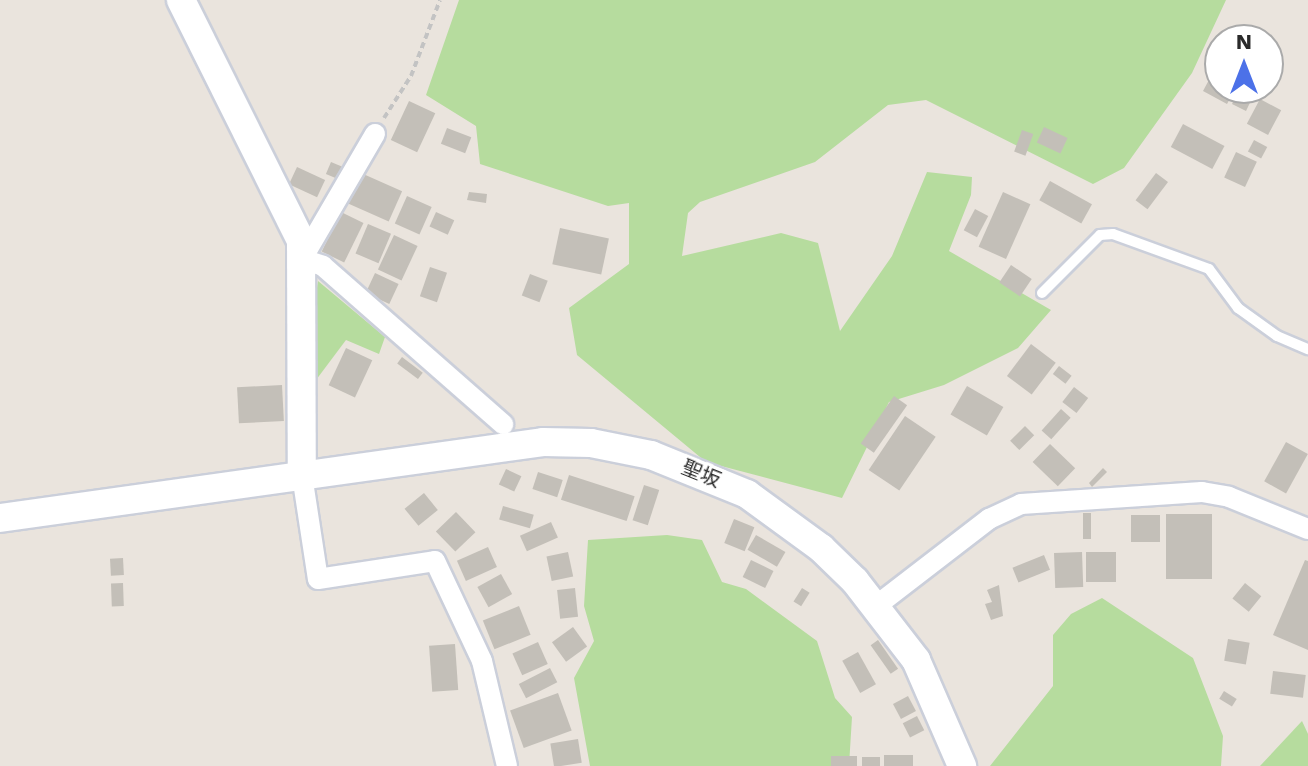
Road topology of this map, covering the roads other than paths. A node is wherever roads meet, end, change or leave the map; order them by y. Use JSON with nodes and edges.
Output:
{"nodes":[{"id":1,"x":181,"y":0,"type":"edge"},
{"id":2,"x":375,"y":134,"type":"road end"},
{"id":3,"x":302,"y":259,"type":"junction"},
{"id":4,"x":1042,"y":293,"type":"dead end"},
{"id":5,"x":1308,"y":349,"type":"edge"},
{"id":6,"x":503,"y":424,"type":"dead end"},
{"id":7,"x":302,"y":475,"type":"junction"},
{"id":8,"x":0,"y":518,"type":"edge"},
{"id":9,"x":1308,"y":529,"type":"edge"},
{"id":10,"x":876,"y":606,"type":"junction"},
{"id":11,"x":507,"y":766,"type":"edge"},
{"id":12,"x":962,"y":766,"type":"edge"}],
"edges":[{"from":1,"to":3,"type":"street"},
{"from":2,"to":3,"type":"street"},
{"from":3,"to":6,"type":"street"},
{"from":3,"to":7,"type":"street"},
{"from":4,"to":5,"type":"lane"},
{"from":7,"to":8,"type":"street","name":"聖坂"},
{"from":7,"to":10,"type":"street","name":"聖坂"},
{"from":7,"to":11,"type":"street"},
{"from":9,"to":10,"type":"street"},
{"from":10,"to":12,"type":"street","name":"聖坂"}]}
